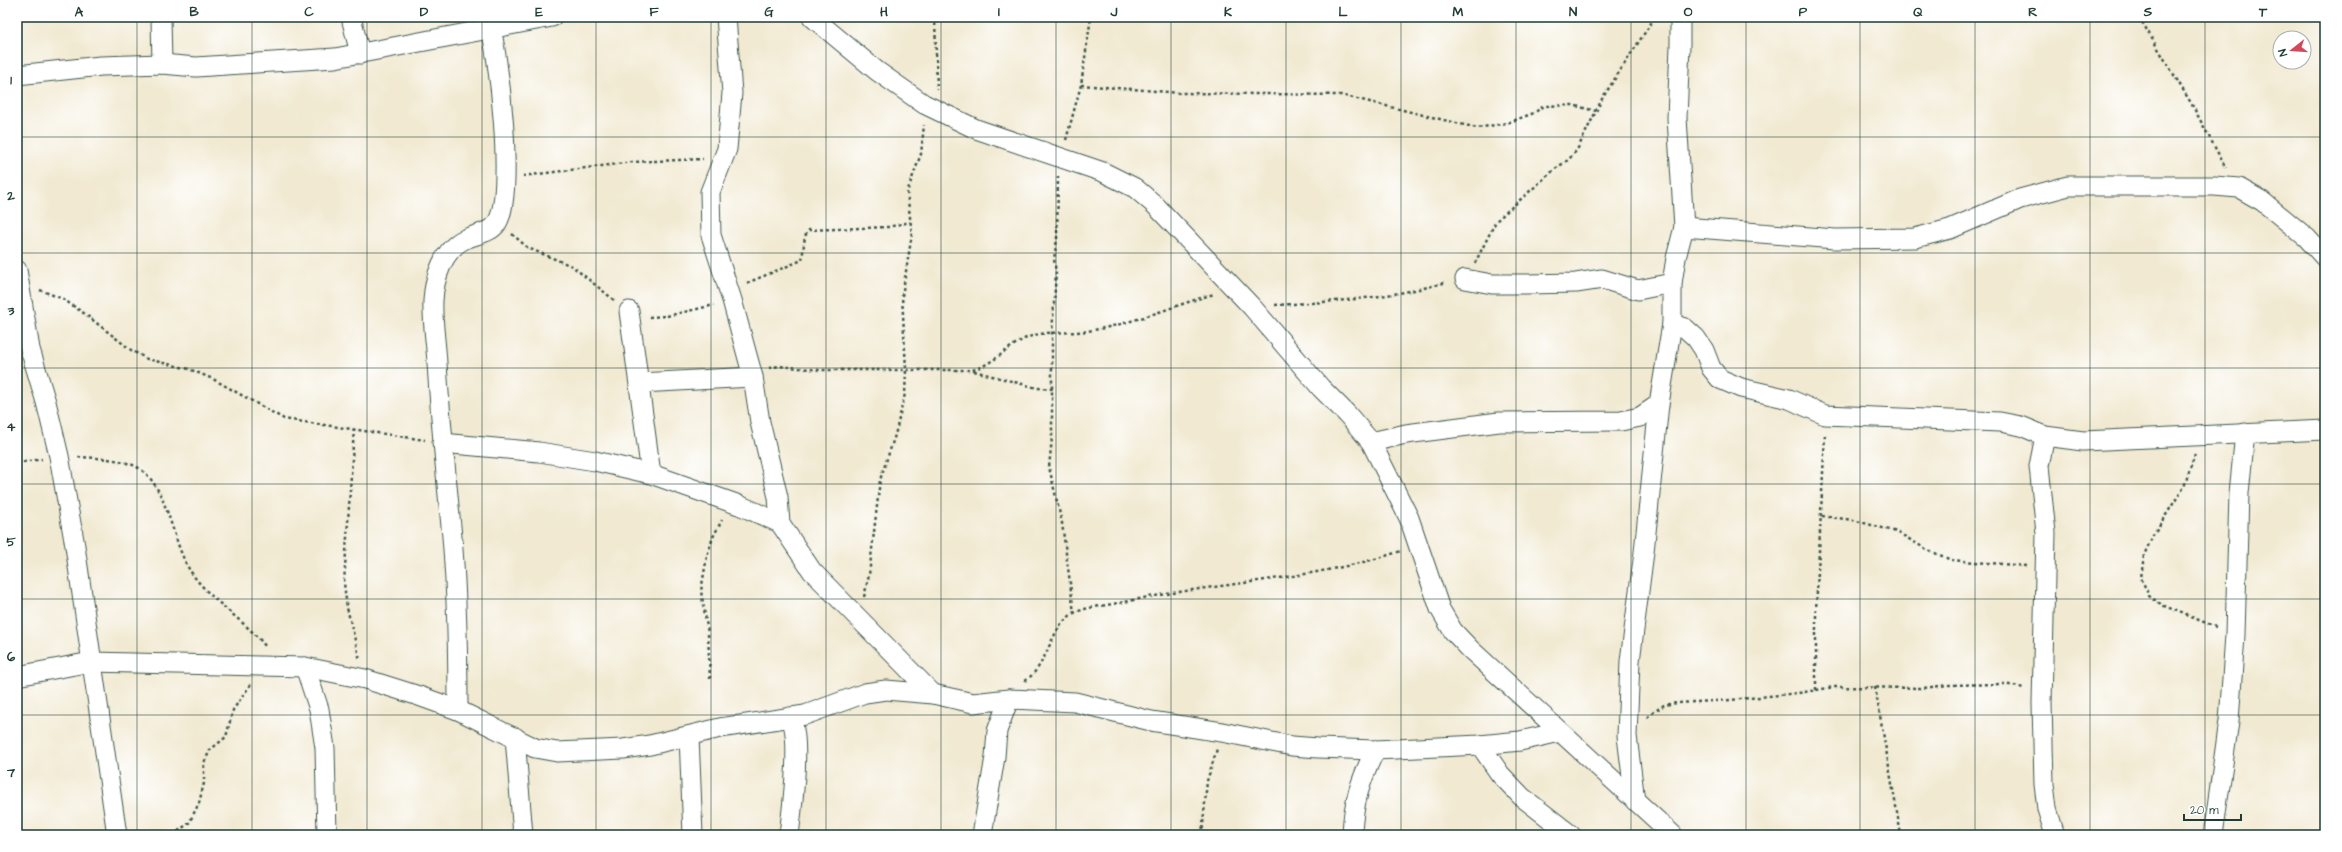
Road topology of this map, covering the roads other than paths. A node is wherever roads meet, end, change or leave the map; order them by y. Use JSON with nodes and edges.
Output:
{"nodes":[{"id":1,"x":161,"y":17,"type":"edge"},
{"id":2,"x":351,"y":17,"type":"edge"},
{"id":3,"x":552,"y":17,"type":"edge"},
{"id":4,"x":726,"y":17,"type":"edge"},
{"id":5,"x":812,"y":17,"type":"edge"},
{"id":6,"x":1680,"y":17,"type":"edge"},
{"id":7,"x":490,"y":22,"type":"edge"},
{"id":8,"x":360,"y":54,"type":"junction"},
{"id":9,"x":162,"y":64,"type":"junction"},
{"id":10,"x":17,"y":75,"type":"edge"},
{"id":11,"x":1684,"y":227,"type":"junction"},
{"id":12,"x":2325,"y":258,"type":"edge"},
{"id":13,"x":18,"y":274,"type":"edge"},
{"id":14,"x":1465,"y":279,"type":"road end"},
{"id":15,"x":1672,"y":283,"type":"junction"},
{"id":16,"x":630,"y":311,"type":"road end"},
{"id":17,"x":1672,"y":324,"type":"junction"},
{"id":18,"x":753,"y":377,"type":"junction"},
{"id":19,"x":640,"y":383,"type":"junction"},
{"id":20,"x":1659,"y":404,"type":"junction"},
{"id":21,"x":2325,"y":430,"type":"edge"},
{"id":22,"x":2245,"y":433,"type":"junction"},
{"id":23,"x":2044,"y":436,"type":"junction"},
{"id":24,"x":1371,"y":442,"type":"junction"},
{"id":25,"x":442,"y":443,"type":"junction"},
{"id":26,"x":651,"y":474,"type":"junction"},
{"id":27,"x":780,"y":523,"type":"junction"},
{"id":28,"x":91,"y":662,"type":"junction"},
{"id":29,"x":305,"y":667,"type":"junction"},
{"id":30,"x":17,"y":676,"type":"edge"},
{"id":31,"x":933,"y":694,"type":"junction"},
{"id":32,"x":1009,"y":699,"type":"junction"},
{"id":33,"x":458,"y":710,"type":"junction"},
{"id":34,"x":790,"y":717,"type":"junction"},
{"id":35,"x":1560,"y":732,"type":"junction"},
{"id":36,"x":689,"y":736,"type":"junction"},
{"id":37,"x":515,"y":737,"type":"junction"},
{"id":38,"x":1480,"y":745,"type":"junction"},
{"id":39,"x":1375,"y":750,"type":"junction"},
{"id":40,"x":1634,"y":801,"type":"junction"},
{"id":41,"x":117,"y":835,"type":"edge"},
{"id":42,"x":327,"y":835,"type":"edge"},
{"id":43,"x":523,"y":835,"type":"edge"},
{"id":44,"x":693,"y":835,"type":"edge"},
{"id":45,"x":790,"y":835,"type":"edge"},
{"id":46,"x":982,"y":835,"type":"edge"},
{"id":47,"x":1352,"y":835,"type":"edge"},
{"id":48,"x":1571,"y":835,"type":"edge"},
{"id":49,"x":1673,"y":835,"type":"edge"},
{"id":50,"x":2055,"y":835,"type":"edge"},
{"id":51,"x":2213,"y":835,"type":"edge"}],
"edges":[{"from":1,"to":9,"type":"street"},
{"from":2,"to":8,"type":"street"},
{"from":3,"to":7,"type":"street"},
{"from":4,"to":18,"type":"street"},
{"from":5,"to":24,"type":"street"},
{"from":6,"to":11,"type":"street"},
{"from":7,"to":8,"type":"street"},
{"from":7,"to":25,"type":"street"},
{"from":8,"to":9,"type":"street"},
{"from":9,"to":10,"type":"street"},
{"from":11,"to":12,"type":"street"},
{"from":11,"to":15,"type":"street"},
{"from":13,"to":28,"type":"street"},
{"from":14,"to":15,"type":"street"},
{"from":15,"to":17,"type":"street"},
{"from":16,"to":19,"type":"street"},
{"from":17,"to":20,"type":"street"},
{"from":17,"to":23,"type":"street"},
{"from":18,"to":19,"type":"street"},
{"from":18,"to":27,"type":"street"},
{"from":19,"to":26,"type":"street"},
{"from":20,"to":24,"type":"street"},
{"from":20,"to":40,"type":"street"},
{"from":21,"to":22,"type":"street"},
{"from":22,"to":23,"type":"street"},
{"from":22,"to":51,"type":"street"},
{"from":23,"to":50,"type":"street"},
{"from":24,"to":35,"type":"street"},
{"from":25,"to":26,"type":"street"},
{"from":25,"to":33,"type":"street"},
{"from":26,"to":27,"type":"street"},
{"from":27,"to":31,"type":"street"},
{"from":28,"to":29,"type":"street"},
{"from":28,"to":30,"type":"street"},
{"from":28,"to":41,"type":"street"},
{"from":29,"to":33,"type":"street"},
{"from":29,"to":42,"type":"street"},
{"from":31,"to":32,"type":"street"},
{"from":31,"to":34,"type":"street"},
{"from":32,"to":39,"type":"street"},
{"from":32,"to":46,"type":"street"},
{"from":33,"to":37,"type":"street"},
{"from":34,"to":36,"type":"street"},
{"from":34,"to":45,"type":"street"},
{"from":35,"to":38,"type":"street"},
{"from":35,"to":40,"type":"street"},
{"from":36,"to":37,"type":"street"},
{"from":36,"to":44,"type":"street"},
{"from":37,"to":43,"type":"street"},
{"from":38,"to":39,"type":"street"},
{"from":38,"to":48,"type":"street"},
{"from":39,"to":47,"type":"street"},
{"from":40,"to":49,"type":"street"}]}
